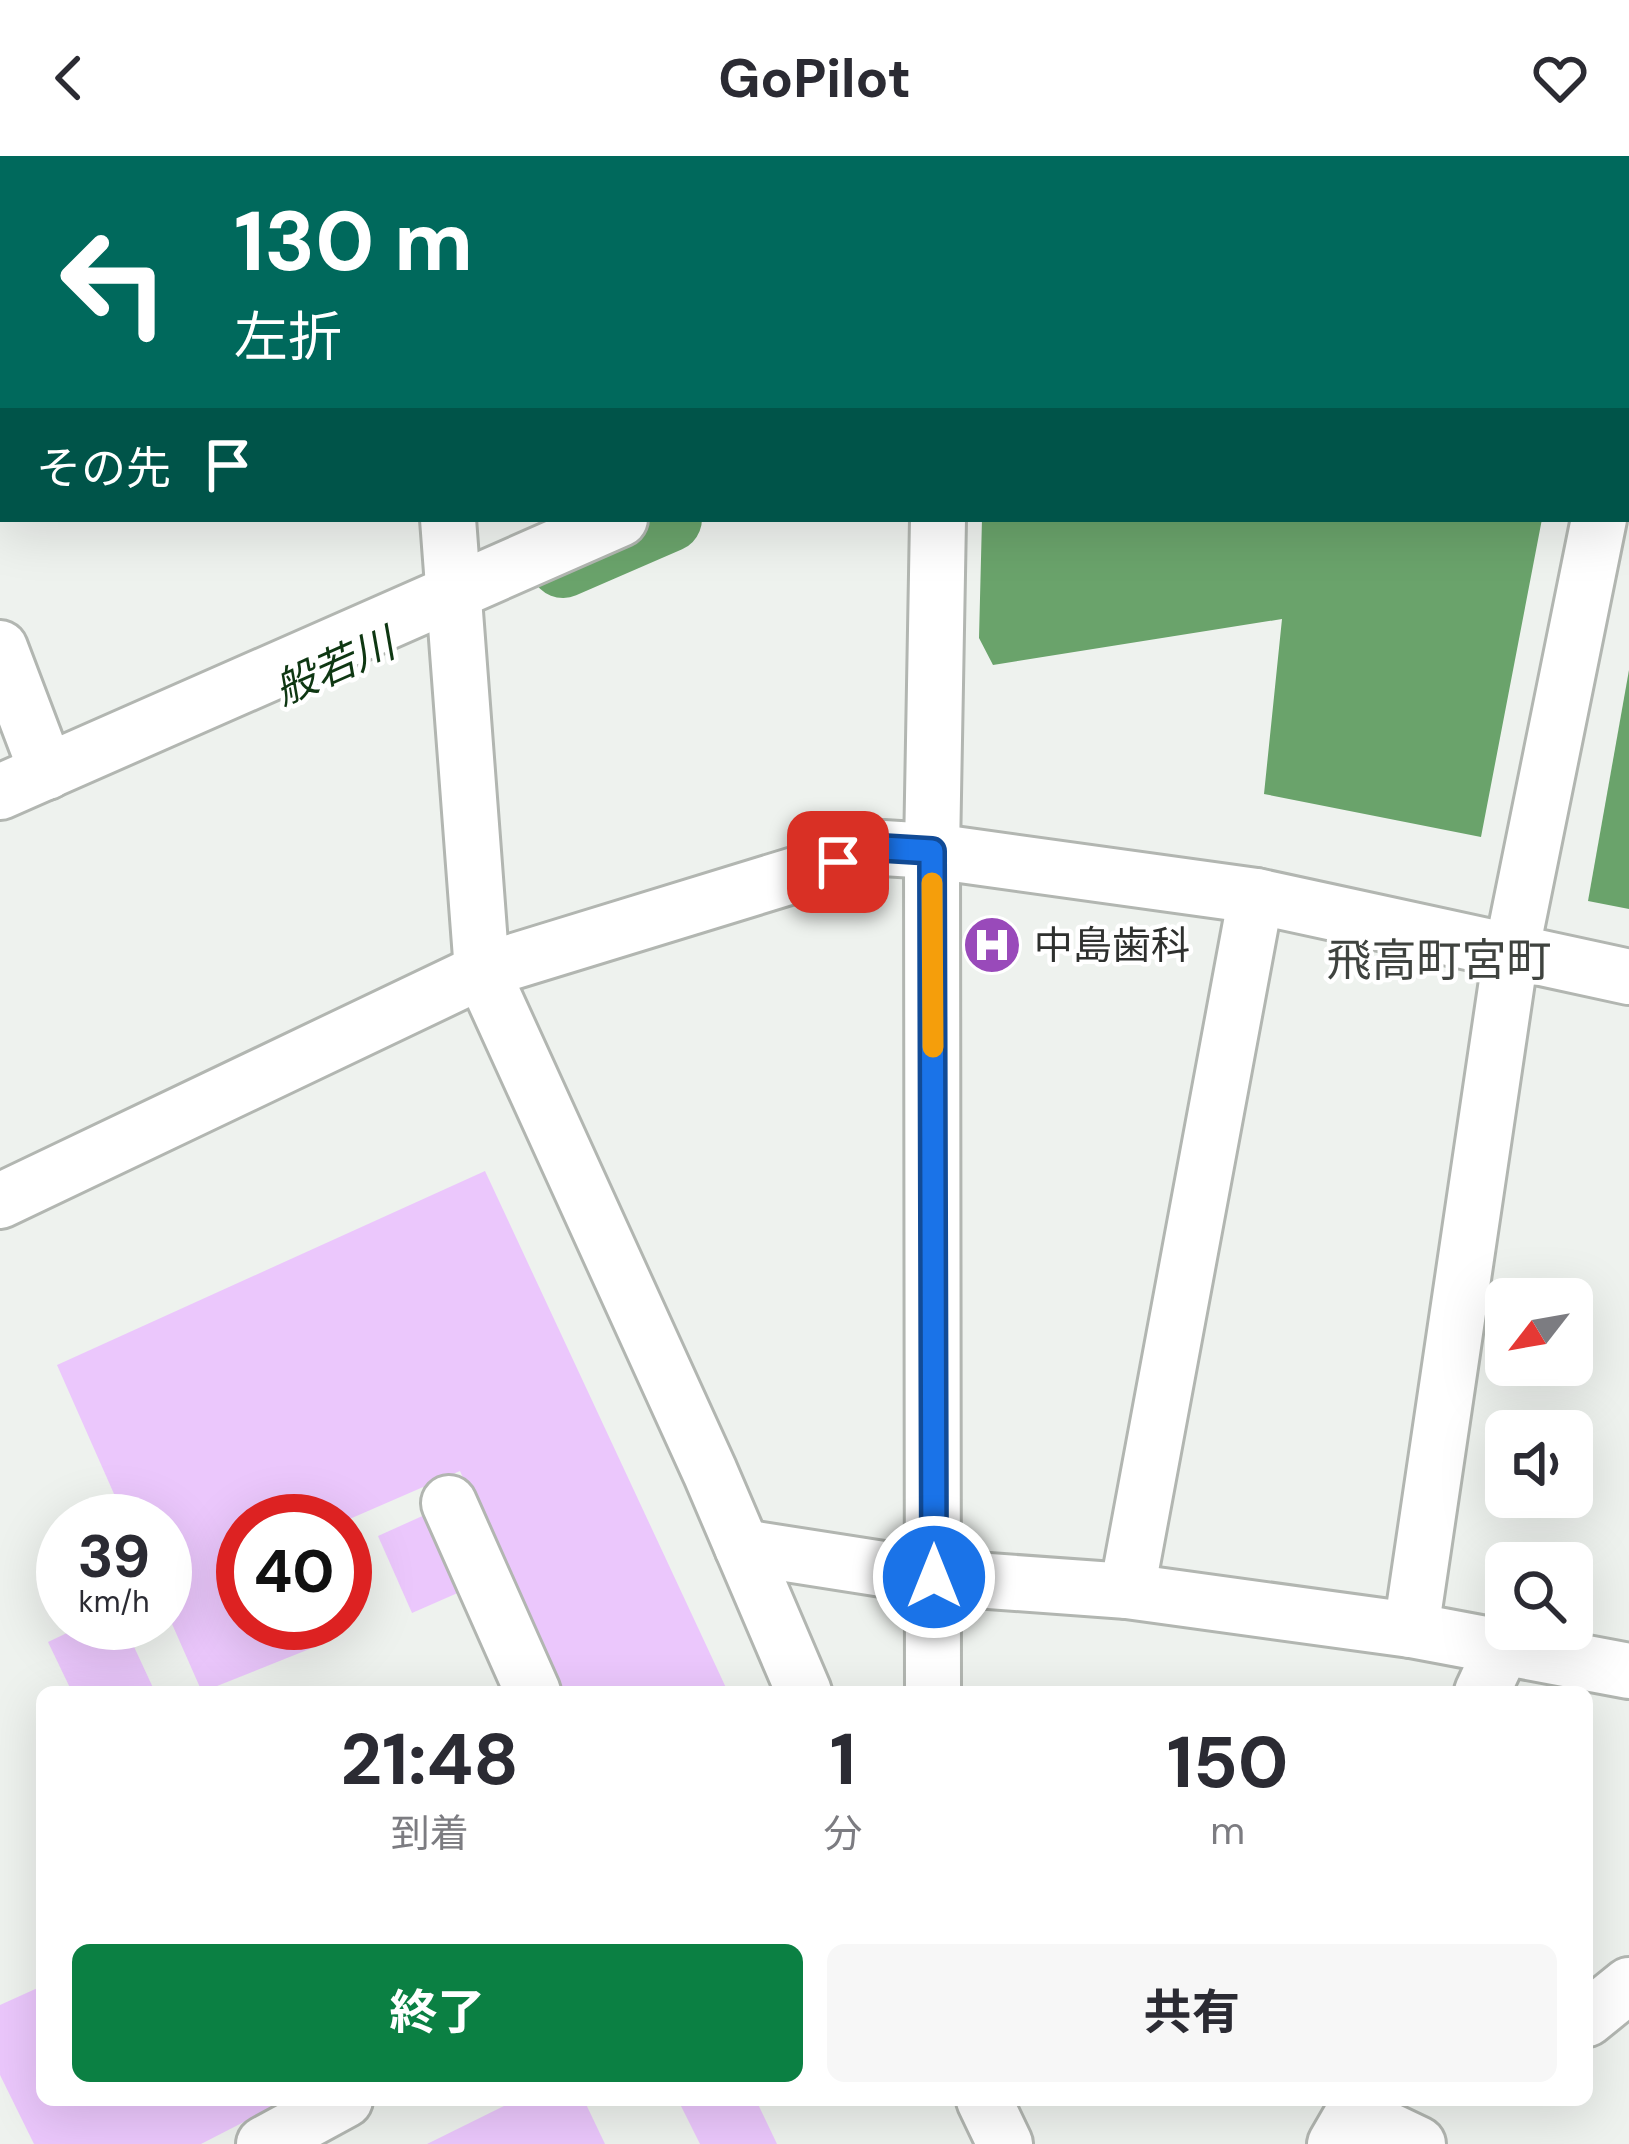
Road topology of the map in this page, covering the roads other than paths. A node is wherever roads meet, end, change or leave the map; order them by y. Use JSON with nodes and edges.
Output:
{"nodes":[{"id":1,"x":448,"y":522,"type":"edge"},
{"id":2,"x":613,"y":522,"type":"edge"},
{"id":3,"x":938,"y":522,"type":"edge"},
{"id":4,"x":1598,"y":522,"type":"edge"},
{"id":5,"x":454,"y":593,"type":"junction"},
{"id":6,"x":0,"y":648,"type":"edge"},
{"id":7,"x":24,"y":782,"type":"edge"},
{"id":8,"x":932,"y":851,"type":"junction"},
{"id":9,"x":1256,"y":896,"type":"junction"},
{"id":10,"x":1511,"y":954,"type":"junction"},
{"id":11,"x":482,"y":971,"type":"junction"},
{"id":12,"x":1629,"y":977,"type":"edge"},
{"id":13,"x":0,"y":1202,"type":"edge"},
{"id":14,"x":448,"y":1503,"type":"dead end"},
{"id":15,"x":742,"y":1547,"type":"junction"},
{"id":16,"x":934,"y":1577,"type":"junction"},
{"id":17,"x":1127,"y":1591,"type":"junction"},
{"id":18,"x":1411,"y":1630,"type":"junction"},
{"id":19,"x":1492,"y":1670,"type":"edge"},
{"id":20,"x":1629,"y":1671,"type":"edge"},
{"id":21,"x":530,"y":1686,"type":"edge"},
{"id":22,"x":801,"y":1686,"type":"edge"},
{"id":23,"x":933,"y":1686,"type":"edge"},
{"id":24,"x":1629,"y":1985,"type":"edge"},
{"id":25,"x":1593,"y":2014,"type":"edge"},
{"id":26,"x":334,"y":2106,"type":"edge"},
{"id":27,"x":987,"y":2106,"type":"edge"},
{"id":28,"x":264,"y":2144,"type":"edge"},
{"id":29,"x":1005,"y":2144,"type":"edge"},
{"id":30,"x":1335,"y":2144,"type":"edge"},
{"id":31,"x":1418,"y":2144,"type":"edge"}],
"edges":[{"from":1,"to":5,"type":"street"},
{"from":2,"to":5,"type":"street"},
{"from":3,"to":8,"type":"street"},
{"from":4,"to":10,"type":"street"},
{"from":5,"to":7,"type":"street"},
{"from":5,"to":11,"type":"street"},
{"from":6,"to":7,"type":"street"},
{"from":8,"to":9,"type":"street"},
{"from":8,"to":11,"type":"street"},
{"from":8,"to":16,"type":"street"},
{"from":9,"to":10,"type":"street"},
{"from":9,"to":17,"type":"street"},
{"from":10,"to":12,"type":"street"},
{"from":10,"to":18,"type":"street"},
{"from":11,"to":13,"type":"street"},
{"from":11,"to":15,"type":"street"},
{"from":14,"to":21,"type":"street"},
{"from":15,"to":16,"type":"street"},
{"from":15,"to":22,"type":"street"},
{"from":16,"to":17,"type":"street"},
{"from":16,"to":23,"type":"street"},
{"from":17,"to":18,"type":"street"},
{"from":18,"to":19,"type":"street"},
{"from":19,"to":20,"type":"street"},
{"from":24,"to":25,"type":"street"},
{"from":26,"to":28,"type":"street"},
{"from":27,"to":29,"type":"street"},
{"from":30,"to":31,"type":"street"}]}
